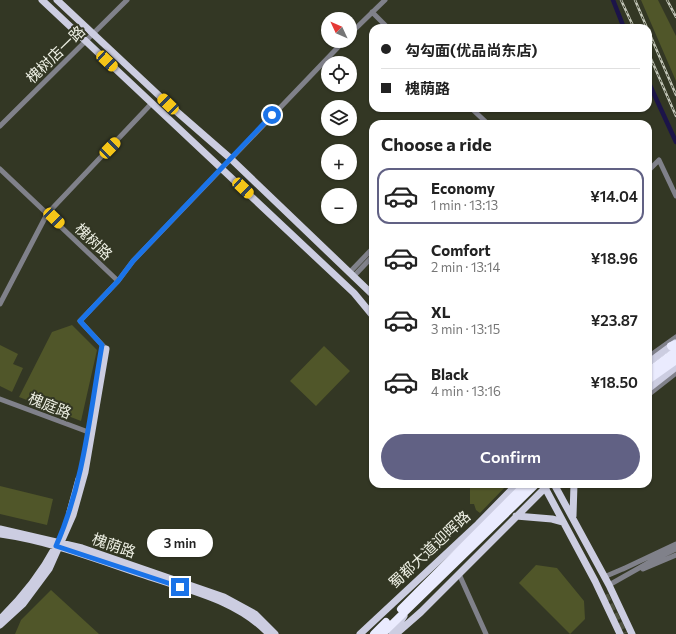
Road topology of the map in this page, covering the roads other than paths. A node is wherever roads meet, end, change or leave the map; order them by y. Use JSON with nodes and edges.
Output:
{"nodes":[{"id":1,"x":42,"y":0,"type":"edge"},
{"id":2,"x":49,"y":0,"type":"edge"},
{"id":3,"x":57,"y":0,"type":"edge"},
{"id":4,"x":64,"y":0,"type":"edge"},
{"id":5,"x":127,"y":0,"type":"edge"},
{"id":6,"x":385,"y":0,"type":"edge"},
{"id":7,"x":372,"y":12,"type":"junction"},
{"id":8,"x":384,"y":24,"type":"edge"},
{"id":9,"x":357,"y":27,"type":"edge"},
{"id":10,"x":97,"y":32,"type":"junction"},
{"id":11,"x":85,"y":40,"type":"junction"},
{"id":12,"x":337,"y":48,"type":"edge"},
{"id":13,"x":152,"y":103,"type":"junction"},
{"id":14,"x":165,"y":107,"type":"junction"},
{"id":15,"x":475,"y":112,"type":"edge"},
{"id":16,"x":484,"y":120,"type":"edge"},
{"id":17,"x":0,"y":126,"type":"edge"},
{"id":18,"x":196,"y":128,"type":"junction"},
{"id":19,"x":189,"y":138,"type":"junction"},
{"id":20,"x":230,"y":158,"type":"junction"},
{"id":21,"x":652,"y":167,"type":"edge"},
{"id":22,"x":221,"y":168,"type":"junction"},
{"id":23,"x":0,"y":169,"type":"edge"},
{"id":24,"x":676,"y":196,"type":"edge"},
{"id":25,"x":47,"y":214,"type":"junction"},
{"id":26,"x":369,"y":253,"type":"edge"},
{"id":27,"x":369,"y":259,"type":"edge"},
{"id":28,"x":351,"y":275,"type":"junction"},
{"id":29,"x":118,"y":281,"type":"junction"},
{"id":30,"x":362,"y":285,"type":"junction"},
{"id":31,"x":369,"y":291,"type":"edge"},
{"id":32,"x":354,"y":293,"type":"junction"},
{"id":33,"x":369,"y":294,"type":"edge"},
{"id":34,"x":0,"y":304,"type":"edge"},
{"id":35,"x":369,"y":305,"type":"edge"},
{"id":36,"x":369,"y":311,"type":"edge"},
{"id":37,"x":676,"y":337,"type":"edge"},
{"id":38,"x":675,"y":346,"type":"edge"},
{"id":39,"x":104,"y":347,"type":"joint"},
{"id":40,"x":652,"y":355,"type":"edge"},
{"id":41,"x":652,"y":360,"type":"edge"},
{"id":42,"x":676,"y":360,"type":"edge"},
{"id":43,"x":652,"y":368,"type":"edge"},
{"id":44,"x":675,"y":370,"type":"edge"},
{"id":45,"x":652,"y":377,"type":"edge"},
{"id":46,"x":652,"y":386,"type":"edge"},
{"id":47,"x":652,"y":390,"type":"edge"},
{"id":48,"x":0,"y":399,"type":"edge"},
{"id":49,"x":88,"y":433,"type":"junction"},
{"id":50,"x":509,"y":488,"type":"edge"},
{"id":51,"x":514,"y":488,"type":"edge"},
{"id":52,"x":522,"y":488,"type":"edge"},
{"id":53,"x":532,"y":488,"type":"edge"},
{"id":54,"x":542,"y":488,"type":"edge"},
{"id":55,"x":546,"y":488,"type":"edge"},
{"id":56,"x":556,"y":488,"type":"edge"},
{"id":57,"x":574,"y":488,"type":"edge"},
{"id":58,"x":505,"y":496,"type":"junction"},
{"id":59,"x":516,"y":516,"type":"junction"},
{"id":60,"x":573,"y":518,"type":"junction"},
{"id":61,"x":563,"y":522,"type":"junction"},
{"id":62,"x":478,"y":524,"type":"junction"},
{"id":63,"x":0,"y":529,"type":"edge"},
{"id":64,"x":0,"y":534,"type":"edge"},
{"id":65,"x":494,"y":539,"type":"junction"},
{"id":66,"x":59,"y":544,"type":"junction"},
{"id":67,"x":676,"y":544,"type":"edge"},
{"id":68,"x":676,"y":549,"type":"edge"},
{"id":69,"x":676,"y":555,"type":"edge"},
{"id":70,"x":655,"y":559,"type":"junction"},
{"id":71,"x":623,"y":569,"type":"junction"},
{"id":72,"x":459,"y":574,"type":"junction"},
{"id":73,"x":604,"y":577,"type":"junction"},
{"id":74,"x":622,"y":578,"type":"junction"},
{"id":75,"x":608,"y":585,"type":"junction"},
{"id":76,"x":410,"y":606,"type":"junction"},
{"id":77,"x":0,"y":619,"type":"edge"},
{"id":78,"x":0,"y":626,"type":"edge"},
{"id":79,"x":269,"y":634,"type":"edge"},
{"id":80,"x":275,"y":634,"type":"edge"},
{"id":81,"x":360,"y":634,"type":"edge"},
{"id":82,"x":374,"y":634,"type":"edge"},
{"id":83,"x":382,"y":634,"type":"edge"},
{"id":84,"x":392,"y":634,"type":"edge"},
{"id":85,"x":396,"y":634,"type":"edge"},
{"id":86,"x":486,"y":634,"type":"edge"},
{"id":87,"x":620,"y":634,"type":"edge"},
{"id":88,"x":632,"y":634,"type":"edge"}],
"edges":[{"from":1,"to":11,"type":"main road"},
{"from":2,"to":14,"type":"main road"},
{"from":3,"to":14,"type":"main road"},
{"from":4,"to":10,"type":"main road"},
{"from":5,"to":10,"type":"street","name":"槐树店一路"},
{"from":6,"to":7,"type":"street"},
{"from":7,"to":8,"type":"street"},
{"from":7,"to":9,"type":"street"},
{"from":10,"to":11,"type":"street","name":"槐树店一路"},
{"from":10,"to":18,"type":"main road"},
{"from":11,"to":13,"type":"main road"},
{"from":11,"to":17,"type":"street","name":"槐树店一路"},
{"from":12,"to":20,"type":"street"},
{"from":13,"to":19,"type":"main road"},
{"from":13,"to":25,"type":"street"},
{"from":14,"to":18,"type":"main road"},
{"from":14,"to":19,"type":"main road"},
{"from":15,"to":16,"type":"street"},
{"from":18,"to":20,"type":"main road"},
{"from":19,"to":22,"type":"main road"},
{"from":20,"to":22,"type":"street"},
{"from":20,"to":28,"type":"main road"},
{"from":21,"to":24,"type":"street"},
{"from":22,"to":29,"type":"street"},
{"from":22,"to":32,"type":"main road"},
{"from":23,"to":25,"type":"street","name":"槐树路"},
{"from":25,"to":29,"type":"street","name":"槐树路"},
{"from":25,"to":34,"type":"street"},
{"from":26,"to":28,"type":"street"},
{"from":27,"to":28,"type":"street"},
{"from":28,"to":30,"type":"main road"},
{"from":29,"to":39,"type":"street"},
{"from":30,"to":31,"type":"main road"},
{"from":30,"to":33,"type":"main road"},
{"from":32,"to":35,"type":"main road"},
{"from":32,"to":36,"type":"main road"},
{"from":37,"to":40,"type":"street"},
{"from":38,"to":41,"type":"main road"},
{"from":38,"to":43,"type":"highway"},
{"from":39,"to":49,"type":"main road"},
{"from":42,"to":45,"type":"highway"},
{"from":44,"to":46,"type":"main road"},
{"from":44,"to":47,"type":"street"},
{"from":48,"to":49,"type":"street","name":"槐庭路"},
{"from":49,"to":66,"type":"main road"},
{"from":50,"to":58,"type":"main road"},
{"from":51,"to":58,"type":"main road","name":"蜀都大道迎晖路"},
{"from":52,"to":76,"type":"highway"},
{"from":53,"to":76,"type":"highway"},
{"from":54,"to":59,"type":"main road"},
{"from":55,"to":61,"type":"main road"},
{"from":56,"to":60,"type":"main road"},
{"from":57,"to":60,"type":"main road"},
{"from":58,"to":62,"type":"main road","name":"蜀都大道迎晖路"},
{"from":59,"to":61,"type":"main road"},
{"from":59,"to":65,"type":"main road"},
{"from":60,"to":73,"type":"main road"},
{"from":61,"to":87,"type":"main road"},
{"from":62,"to":65,"type":"street"},
{"from":62,"to":81,"type":"main road","name":"蜀都大道迎晖路"},
{"from":63,"to":66,"type":"main road","name":"槐荫路"},
{"from":64,"to":66,"type":"main road","name":"槐荫路"},
{"from":65,"to":72,"type":"main road"},
{"from":66,"to":77,"type":"main road"},
{"from":66,"to":78,"type":"main road"},
{"from":66,"to":79,"type":"main road","name":"槐荫路"},
{"from":66,"to":80,"type":"main road","name":"槐荫路"},
{"from":67,"to":71,"type":"street"},
{"from":68,"to":70,"type":"street"},
{"from":69,"to":74,"type":"street"},
{"from":70,"to":71,"type":"street"},
{"from":70,"to":74,"type":"street"},
{"from":71,"to":73,"type":"street"},
{"from":72,"to":85,"type":"main road"},
{"from":72,"to":86,"type":"street"},
{"from":73,"to":75,"type":"main road"},
{"from":74,"to":75,"type":"street"},
{"from":75,"to":88,"type":"main road"},
{"from":76,"to":82,"type":"highway","name":"蜀都大道迎晖路"},
{"from":76,"to":83,"type":"highway","name":"蜀都大道迎晖路"},
{"from":76,"to":84,"type":"main road"}]}
